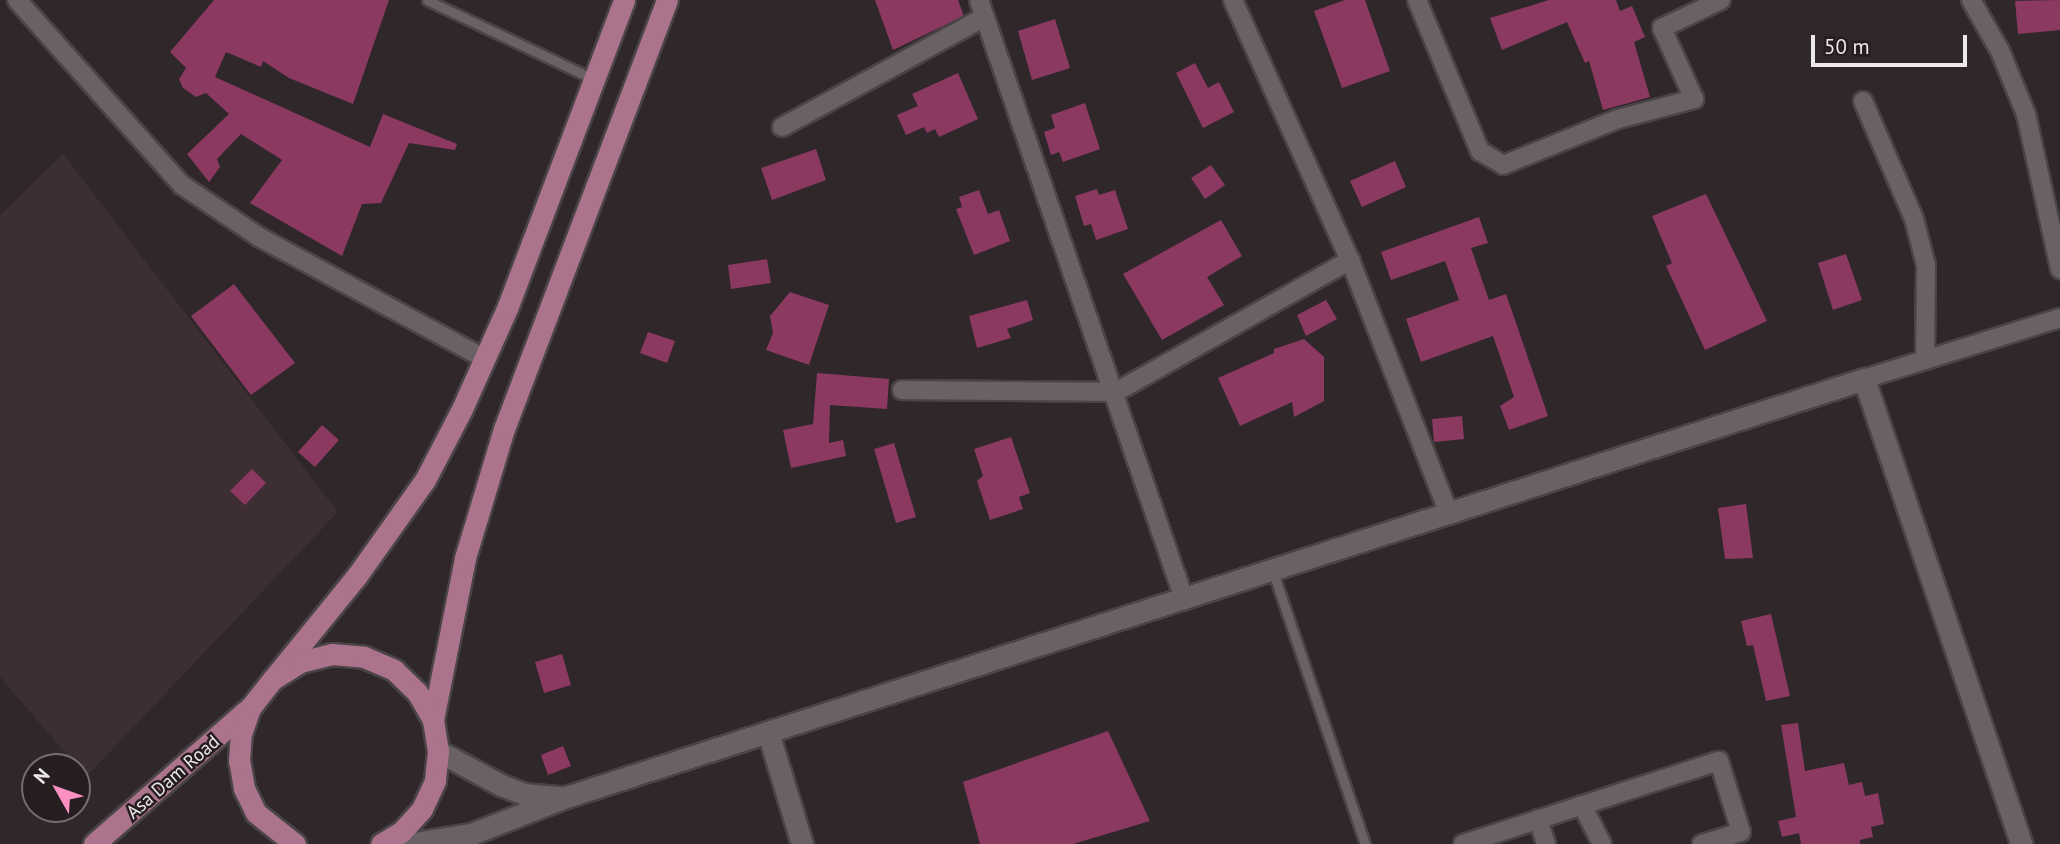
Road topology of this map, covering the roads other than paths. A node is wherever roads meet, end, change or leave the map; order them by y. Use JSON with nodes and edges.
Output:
{"nodes":[{"id":1,"x":17,"y":0,"type":"edge"},
{"id":2,"x":427,"y":0,"type":"edge"},
{"id":3,"x":624,"y":0,"type":"edge"},
{"id":4,"x":667,"y":0,"type":"edge"},
{"id":5,"x":979,"y":0,"type":"edge"},
{"id":6,"x":1233,"y":0,"type":"edge"},
{"id":7,"x":1417,"y":0,"type":"edge"},
{"id":8,"x":1721,"y":0,"type":"edge"},
{"id":9,"x":1971,"y":0,"type":"edge"},
{"id":10,"x":985,"y":17,"type":"junction"},
{"id":11,"x":595,"y":79,"type":"junction"},
{"id":12,"x":1863,"y":101,"type":"dead end"},
{"id":13,"x":782,"y":127,"type":"dead end"},
{"id":14,"x":1350,"y":260,"type":"junction"},
{"id":15,"x":2060,"y":269,"type":"edge"},
{"id":16,"x":2060,"y":318,"type":"edge"},
{"id":17,"x":486,"y":359,"type":"junction"},
{"id":18,"x":1925,"y":360,"type":"junction"},
{"id":19,"x":1864,"y":379,"type":"junction"},
{"id":20,"x":902,"y":390,"type":"dead end"},
{"id":21,"x":1116,"y":392,"type":"junction"},
{"id":22,"x":1448,"y":511,"type":"junction"},
{"id":23,"x":1273,"y":572,"type":"junction"},
{"id":24,"x":1183,"y":596,"type":"junction"},
{"id":25,"x":273,"y":679,"type":"junction"},
{"id":26,"x":250,"y":708,"type":"junction"},
{"id":27,"x":433,"y":720,"type":"junction"},
{"id":28,"x":768,"y":732,"type":"junction"},
{"id":29,"x":438,"y":751,"type":"junction"},
{"id":30,"x":566,"y":797,"type":"junction"},
{"id":31,"x":1582,"y":805,"type":"junction"},
{"id":32,"x":1538,"y":819,"type":"junction"},
{"id":33,"x":94,"y":844,"type":"edge"},
{"id":34,"x":295,"y":844,"type":"edge"},
{"id":35,"x":381,"y":844,"type":"edge"},
{"id":36,"x":408,"y":844,"type":"edge"},
{"id":37,"x":802,"y":844,"type":"edge"},
{"id":38,"x":1365,"y":844,"type":"edge"},
{"id":39,"x":1463,"y":844,"type":"edge"},
{"id":40,"x":1546,"y":844,"type":"edge"},
{"id":41,"x":1602,"y":844,"type":"edge"},
{"id":42,"x":1702,"y":844,"type":"edge"},
{"id":43,"x":2021,"y":844,"type":"edge"}],
"edges":[{"from":1,"to":17,"type":"street"},
{"from":2,"to":11,"type":"lane"},
{"from":3,"to":11,"type":"main road"},
{"from":4,"to":27,"type":"main road"},
{"from":5,"to":10,"type":"street"},
{"from":6,"to":14,"type":"street"},
{"from":7,"to":8,"type":"street"},
{"from":9,"to":15,"type":"street"},
{"from":10,"to":13,"type":"street"},
{"from":10,"to":21,"type":"street"},
{"from":11,"to":17,"type":"main road"},
{"from":12,"to":18,"type":"street"},
{"from":14,"to":21,"type":"street"},
{"from":14,"to":22,"type":"street"},
{"from":16,"to":18,"type":"street"},
{"from":17,"to":25,"type":"main road"},
{"from":18,"to":19,"type":"street"},
{"from":19,"to":22,"type":"street"},
{"from":19,"to":43,"type":"street"},
{"from":20,"to":21,"type":"street"},
{"from":21,"to":24,"type":"street"},
{"from":22,"to":23,"type":"street"},
{"from":23,"to":24,"type":"street"},
{"from":23,"to":38,"type":"lane"},
{"from":24,"to":28,"type":"street"},
{"from":25,"to":26,"type":"main road"},
{"from":25,"to":27,"type":"main road"},
{"from":26,"to":33,"type":"main road","name":"Asa Dam Road"},
{"from":26,"to":34,"type":"main road"},
{"from":27,"to":29,"type":"main road"},
{"from":28,"to":30,"type":"street"},
{"from":28,"to":37,"type":"street"},
{"from":29,"to":30,"type":"street"},
{"from":29,"to":35,"type":"main road"},
{"from":30,"to":36,"type":"street"},
{"from":31,"to":32,"type":"street"},
{"from":31,"to":41,"type":"street"},
{"from":31,"to":42,"type":"street"},
{"from":32,"to":39,"type":"street"},
{"from":32,"to":40,"type":"street"}]}
